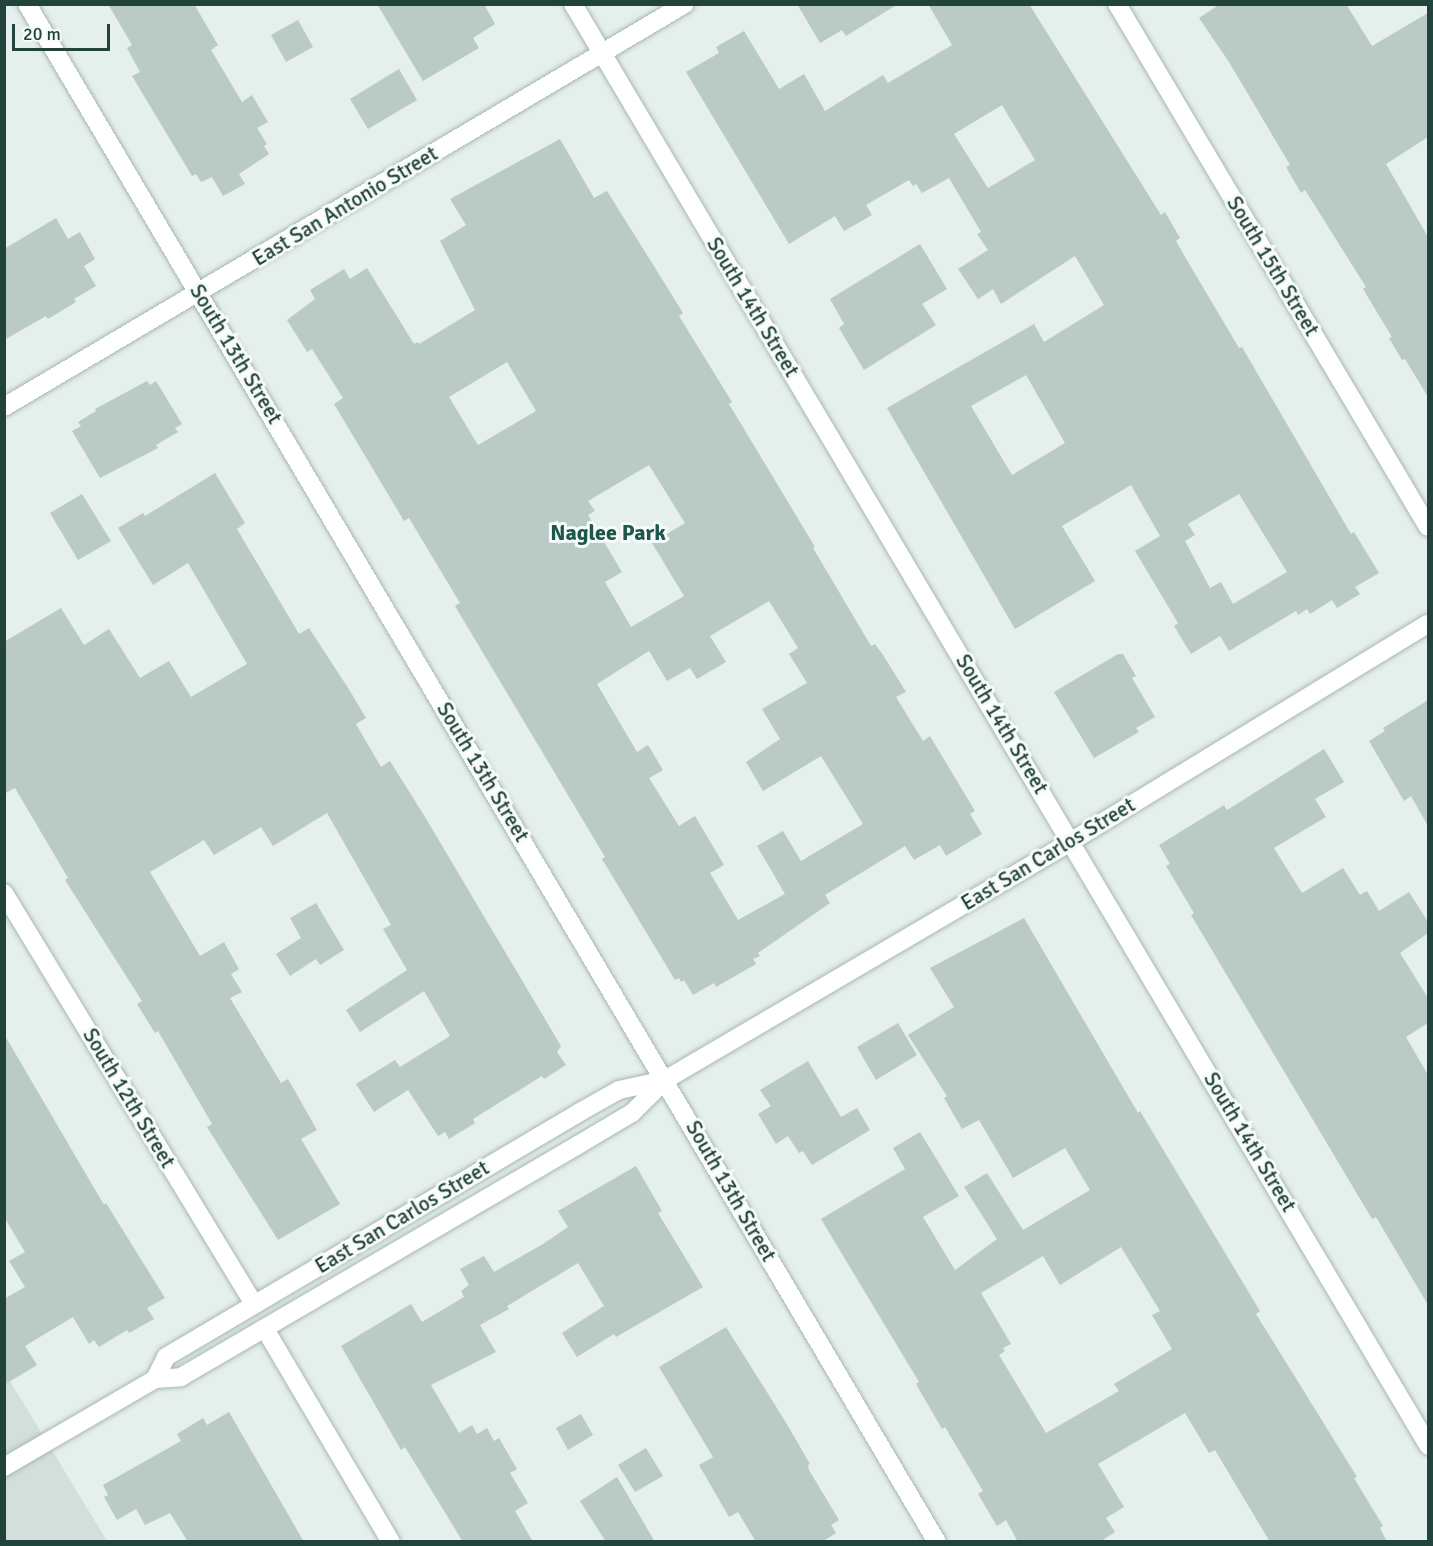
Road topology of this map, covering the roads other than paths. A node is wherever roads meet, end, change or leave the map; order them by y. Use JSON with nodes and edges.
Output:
{"nodes":[{"id":1,"x":27,"y":4,"type":"edge"},
{"id":2,"x":573,"y":4,"type":"edge"},
{"id":3,"x":685,"y":4,"type":"edge"},
{"id":4,"x":1117,"y":4,"type":"edge"},
{"id":5,"x":603,"y":54,"type":"junction"},
{"id":6,"x":200,"y":293,"type":"junction"},
{"id":7,"x":4,"y":407,"type":"edge"},
{"id":8,"x":1428,"y":527,"type":"edge"},
{"id":9,"x":1428,"y":624,"type":"edge"},
{"id":10,"x":1072,"y":841,"type":"junction"},
{"id":11,"x":4,"y":892,"type":"edge"},
{"id":12,"x":665,"y":1080,"type":"junction"},
{"id":13,"x":254,"y":1304,"type":"junction"},
{"id":14,"x":265,"y":1329,"type":"junction"},
{"id":15,"x":155,"y":1379,"type":"junction"},
{"id":16,"x":1428,"y":1445,"type":"edge"},
{"id":17,"x":4,"y":1467,"type":"edge"},
{"id":18,"x":392,"y":1542,"type":"edge"},
{"id":19,"x":937,"y":1542,"type":"edge"}],
"edges":[{"from":1,"to":6,"type":"street","name":"South 13th Street"},
{"from":2,"to":5,"type":"street","name":"South 14th Street"},
{"from":3,"to":5,"type":"street","name":"East San Antonio Street"},
{"from":4,"to":8,"type":"street","name":"South 15th Street"},
{"from":5,"to":6,"type":"street","name":"East San Antonio Street"},
{"from":5,"to":10,"type":"street","name":"South 14th Street"},
{"from":6,"to":7,"type":"street","name":"East San Antonio Street"},
{"from":6,"to":12,"type":"street","name":"South 13th Street"},
{"from":9,"to":10,"type":"street","name":"East San Carlos Street"},
{"from":10,"to":12,"type":"street","name":"East San Carlos Street"},
{"from":10,"to":16,"type":"street","name":"South 14th Street"},
{"from":11,"to":13,"type":"street","name":"South 12th Street"},
{"from":12,"to":13,"type":"street","name":"East San Carlos Street"},
{"from":12,"to":14,"type":"street","name":"East San Carlos Street"},
{"from":12,"to":19,"type":"street","name":"South 13th Street"},
{"from":13,"to":15,"type":"street","name":"East San Carlos Street"},
{"from":14,"to":15,"type":"street","name":"East San Carlos Street"},
{"from":14,"to":18,"type":"street"},
{"from":15,"to":17,"type":"street","name":"East San Carlos Street"}]}
